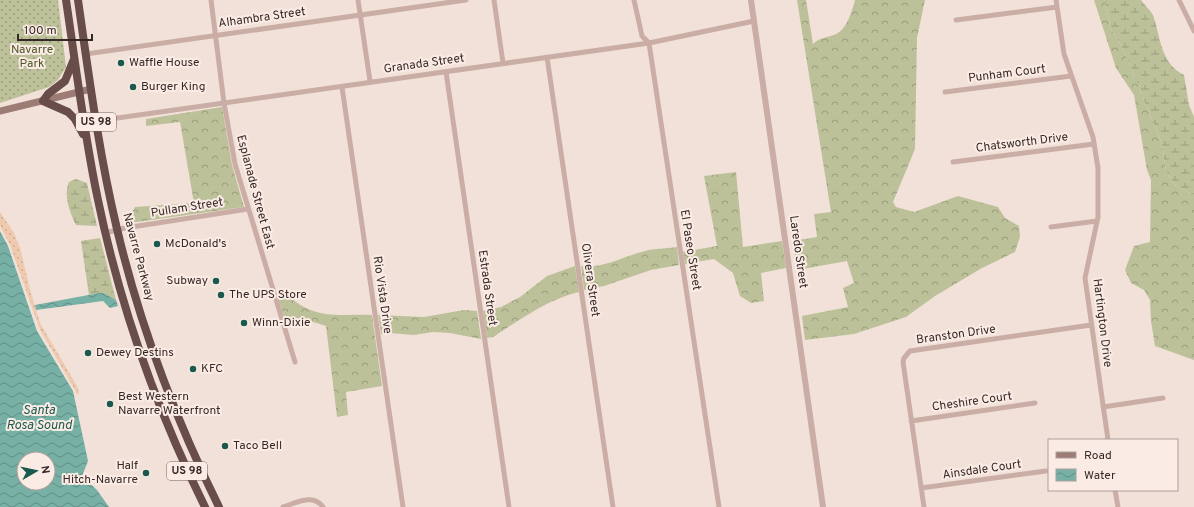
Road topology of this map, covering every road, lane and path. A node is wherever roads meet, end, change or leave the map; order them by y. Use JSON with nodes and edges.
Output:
{"nodes":[{"id":1,"x":66,"y":0,"type":"edge"},
{"id":2,"x":78,"y":0,"type":"edge"},
{"id":3,"x":211,"y":0,"type":"edge"},
{"id":4,"x":358,"y":0,"type":"edge"},
{"id":5,"x":466,"y":0,"type":"edge"},
{"id":6,"x":494,"y":0,"type":"edge"},
{"id":7,"x":634,"y":0,"type":"edge"},
{"id":8,"x":751,"y":0,"type":"edge"},
{"id":9,"x":1056,"y":0,"type":"edge"},
{"id":10,"x":1179,"y":0,"type":"edge"},
{"id":11,"x":1056,"y":7,"type":"junction"},
{"id":12,"x":360,"y":14,"type":"junction"},
{"id":13,"x":956,"y":20,"type":"dead end"},
{"id":14,"x":754,"y":21,"type":"junction"},
{"id":15,"x":1194,"y":31,"type":"edge"},
{"id":16,"x":216,"y":35,"type":"junction"},
{"id":17,"x":649,"y":43,"type":"junction"},
{"id":18,"x":86,"y":54,"type":"junction"},
{"id":19,"x":547,"y":57,"type":"junction"},
{"id":20,"x":74,"y":58,"type":"junction"},
{"id":21,"x":503,"y":63,"type":"junction"},
{"id":22,"x":446,"y":72,"type":"junction"},
{"id":23,"x":1071,"y":76,"type":"junction"},
{"id":24,"x":370,"y":82,"type":"junction"},
{"id":25,"x":342,"y":86,"type":"junction"},
{"id":26,"x":91,"y":89,"type":"junction"},
{"id":27,"x":79,"y":92,"type":"junction"},
{"id":28,"x":945,"y":92,"type":"dead end"},
{"id":29,"x":43,"y":100,"type":"junction"},
{"id":30,"x":224,"y":103,"type":"junction"},
{"id":31,"x":0,"y":111,"type":"edge"},
{"id":32,"x":96,"y":121,"type":"junction"},
{"id":33,"x":87,"y":141,"type":"junction"},
{"id":34,"x":1094,"y":144,"type":"junction"},
{"id":35,"x":953,"y":162,"type":"dead end"},
{"id":36,"x":248,"y":209,"type":"junction"},
{"id":37,"x":1097,"y":221,"type":"junction"},
{"id":38,"x":1051,"y":227,"type":"dead end"},
{"id":39,"x":117,"y":230,"type":"junction"},
{"id":40,"x":105,"y":233,"type":"junction"},
{"id":41,"x":1091,"y":325,"type":"junction"},
{"id":42,"x":296,"y":362,"type":"dead end"},
{"id":43,"x":1163,"y":398,"type":"dead end"},
{"id":44,"x":1035,"y":403,"type":"dead end"},
{"id":45,"x":1103,"y":407,"type":"junction"},
{"id":46,"x":912,"y":420,"type":"junction"},
{"id":47,"x":171,"y":433,"type":"junction"},
{"id":48,"x":185,"y":435,"type":"junction"},
{"id":49,"x":1108,"y":439,"type":"edge"},
{"id":50,"x":180,"y":455,"type":"junction"},
{"id":51,"x":196,"y":459,"type":"junction"},
{"id":52,"x":1046,"y":470,"type":"dead end"},
{"id":53,"x":922,"y":488,"type":"junction"},
{"id":54,"x":1115,"y":491,"type":"edge"},
{"id":55,"x":205,"y":507,"type":"edge"},
{"id":56,"x":219,"y":507,"type":"edge"},
{"id":57,"x":283,"y":507,"type":"edge"},
{"id":58,"x":323,"y":507,"type":"edge"},
{"id":59,"x":403,"y":507,"type":"edge"},
{"id":60,"x":508,"y":507,"type":"edge"},
{"id":61,"x":614,"y":507,"type":"edge"},
{"id":62,"x":718,"y":507,"type":"edge"},
{"id":63,"x":823,"y":507,"type":"edge"},
{"id":64,"x":924,"y":507,"type":"edge"},
{"id":65,"x":1118,"y":507,"type":"edge"}],
"edges":[{"from":1,"to":20,"type":"highway","name":"Navarre Parkway","number":"US 98"},
{"from":2,"to":18,"type":"highway","name":"Navarre Parkway","number":"US 98"},
{"from":3,"to":16,"type":"street","name":"Esplanade Street East"},
{"from":4,"to":12,"type":"street"},
{"from":5,"to":12,"type":"street","name":"Alhambra Street"},
{"from":6,"to":21,"type":"street"},
{"from":7,"to":17,"type":"street","name":"El Paseo Street"},
{"from":8,"to":14,"type":"street","name":"Laredo Street"},
{"from":9,"to":11,"type":"street","name":"Hartington Drive"},
{"from":10,"to":15,"type":"street"},
{"from":11,"to":13,"type":"street"},
{"from":11,"to":23,"type":"street","name":"Hartington Drive"},
{"from":12,"to":16,"type":"street","name":"Alhambra Street"},
{"from":12,"to":24,"type":"street"},
{"from":14,"to":17,"type":"street","name":"Granada Street"},
{"from":14,"to":63,"type":"street","name":"Laredo Street"},
{"from":16,"to":18,"type":"street","name":"Alhambra Street"},
{"from":16,"to":30,"type":"street","name":"Esplanade Street East"},
{"from":17,"to":19,"type":"street","name":"Granada Street"},
{"from":17,"to":62,"type":"street","name":"El Paseo Street"},
{"from":18,"to":26,"type":"highway","name":"Navarre Parkway","number":"US 98"},
{"from":19,"to":21,"type":"street","name":"Granada Street"},
{"from":19,"to":61,"type":"street","name":"Olivera Street"},
{"from":20,"to":27,"type":"highway","name":"Navarre Parkway","number":"US 98"},
{"from":20,"to":29,"type":"highway"},
{"from":21,"to":22,"type":"street","name":"Granada Street"},
{"from":22,"to":24,"type":"street","name":"Granada Street"},
{"from":22,"to":60,"type":"street","name":"Estrada Street"},
{"from":23,"to":28,"type":"street","name":"Punham Court"},
{"from":23,"to":34,"type":"street","name":"Hartington Drive"},
{"from":24,"to":25,"type":"street","name":"Granada Street"},
{"from":25,"to":30,"type":"street","name":"Granada Street"},
{"from":25,"to":59,"type":"street","name":"Rio Vista Drive"},
{"from":26,"to":27,"type":"main road"},
{"from":26,"to":32,"type":"highway","name":"Navarre Parkway","number":"US 98"},
{"from":27,"to":29,"type":"main road"},
{"from":27,"to":33,"type":"highway","name":"Navarre Parkway","number":"US 98"},
{"from":29,"to":31,"type":"main road"},
{"from":29,"to":33,"type":"highway"},
{"from":30,"to":32,"type":"street","name":"Granada Street"},
{"from":30,"to":36,"type":"street","name":"Esplanade Street East"},
{"from":32,"to":39,"type":"highway","name":"Navarre Parkway","number":"US 98"},
{"from":33,"to":40,"type":"highway","name":"Navarre Parkway","number":"US 98"},
{"from":34,"to":35,"type":"street","name":"Chatsworth Drive"},
{"from":34,"to":37,"type":"street","name":"Hartington Drive"},
{"from":36,"to":39,"type":"street","name":"Pullam Street"},
{"from":36,"to":42,"type":"street","name":"Esplanade Street East"},
{"from":37,"to":38,"type":"street"},
{"from":37,"to":41,"type":"street","name":"Hartington Drive"},
{"from":39,"to":40,"type":"street","name":"Pullam Street"},
{"from":39,"to":48,"type":"highway","name":"Navarre Parkway","number":"US 98"},
{"from":40,"to":47,"type":"highway","name":"Navarre Parkway","number":"US 98"},
{"from":41,"to":45,"type":"street","name":"Hartington Drive"},
{"from":41,"to":46,"type":"street","name":"Branston Drive"},
{"from":43,"to":45,"type":"street"},
{"from":44,"to":46,"type":"street","name":"Cheshire Court"},
{"from":45,"to":49,"type":"street","name":"Hartington Drive"},
{"from":46,"to":53,"type":"street","name":"Branston Drive"},
{"from":47,"to":48,"type":"highway"},
{"from":47,"to":50,"type":"highway","name":"Navarre Parkway","number":"US 98"},
{"from":48,"to":51,"type":"highway","name":"Navarre Parkway","number":"US 98"},
{"from":50,"to":51,"type":"highway"},
{"from":50,"to":55,"type":"highway","name":"Navarre Parkway","number":"US 98"},
{"from":51,"to":56,"type":"highway","name":"Navarre Parkway","number":"US 98"},
{"from":52,"to":53,"type":"street","name":"Ainsdale Court"},
{"from":53,"to":64,"type":"street","name":"Branston Drive"},
{"from":54,"to":65,"type":"street"},
{"from":57,"to":58,"type":"street"}]}
